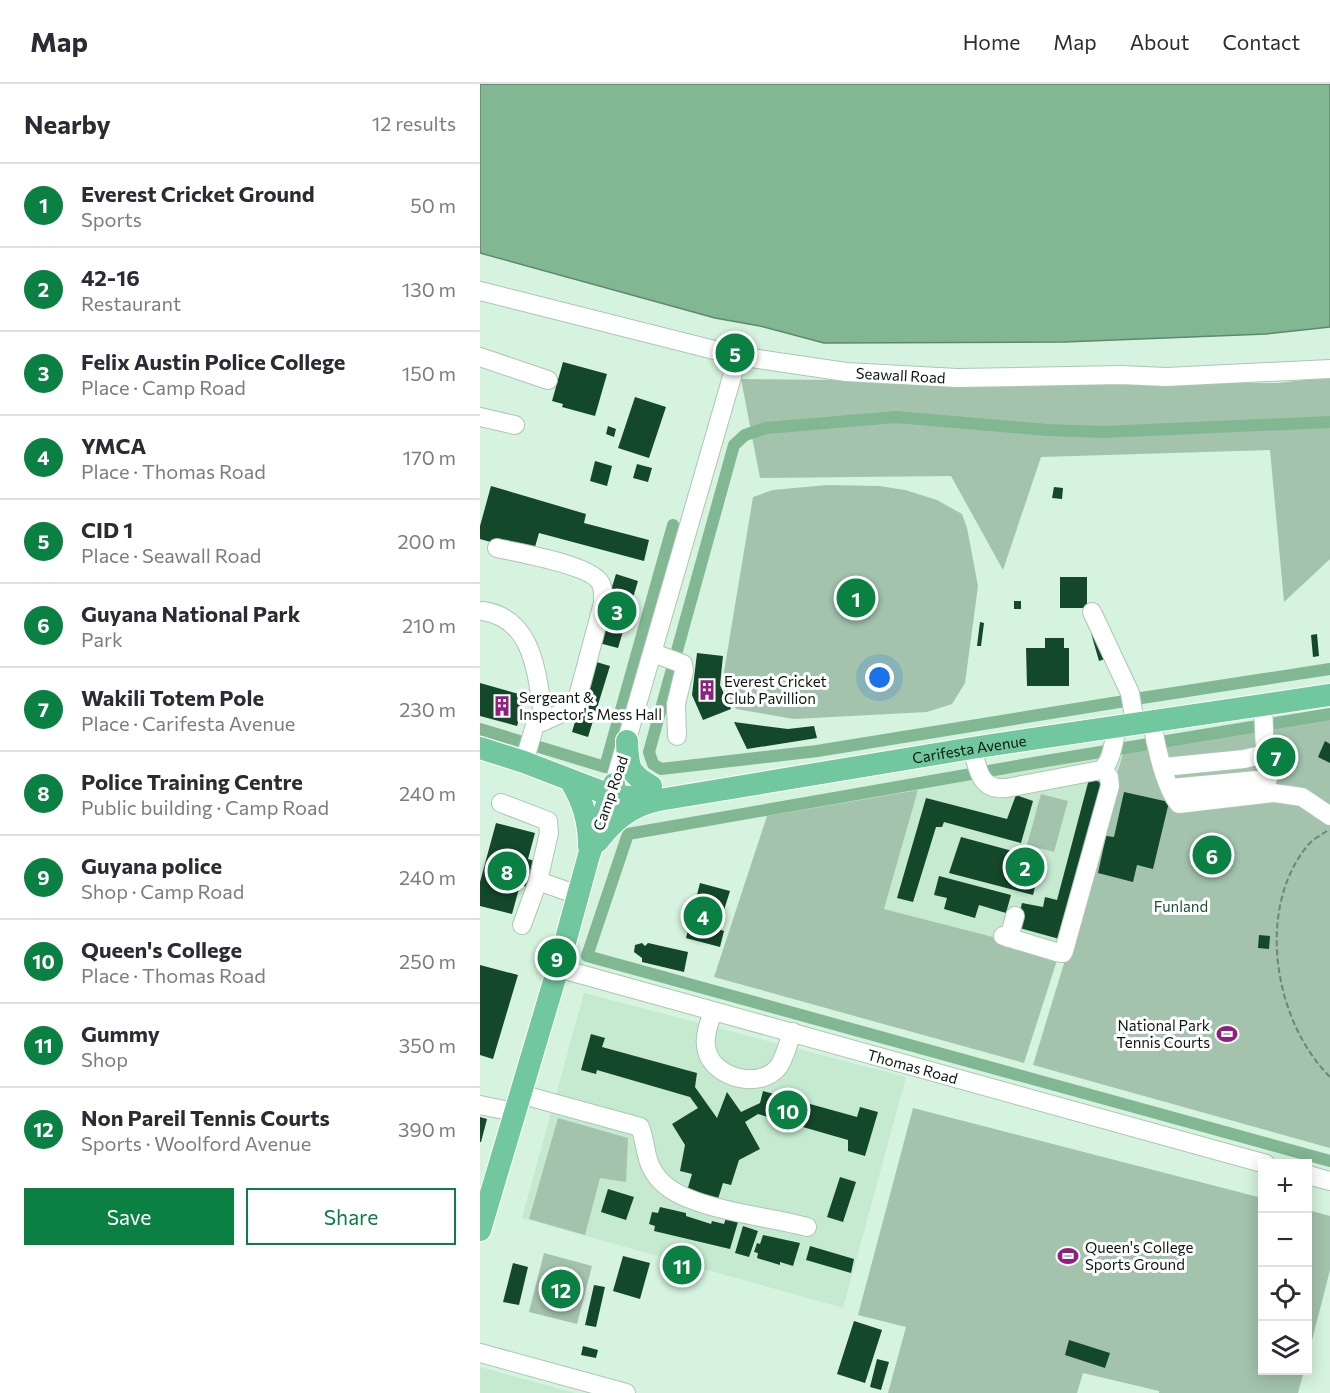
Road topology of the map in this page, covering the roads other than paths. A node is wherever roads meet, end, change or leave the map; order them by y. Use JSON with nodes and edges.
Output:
{"nodes":[{"id":1,"x":480,"y":291,"type":"edge"},
{"id":2,"x":738,"y":356,"type":"junction"},
{"id":3,"x":480,"y":357,"type":"edge"},
{"id":4,"x":1330,"y":369,"type":"edge"},
{"id":5,"x":548,"y":380,"type":"dead end"},
{"id":6,"x":480,"y":417,"type":"edge"},
{"id":7,"x":515,"y":425,"type":"dead end"},
{"id":8,"x":497,"y":548,"type":"dead end"},
{"id":9,"x":483,"y":611,"type":"dead end"},
{"id":10,"x":1092,"y":612,"type":"dead end"},
{"id":11,"x":665,"y":656,"type":"junction"},
{"id":12,"x":1330,"y":679,"type":"edge"},
{"id":13,"x":1330,"y":695,"type":"edge"},
{"id":14,"x":1264,"y":715,"type":"junction"},
{"id":15,"x":544,"y":722,"type":"junction"},
{"id":16,"x":676,"y":736,"type":"dead end"},
{"id":17,"x":1130,"y":737,"type":"junction"},
{"id":18,"x":627,"y":741,"type":"junction"},
{"id":19,"x":480,"y":748,"type":"edge"},
{"id":20,"x":527,"y":751,"type":"junction"},
{"id":21,"x":1265,"y":754,"type":"junction"},
{"id":22,"x":976,"y":761,"type":"junction"},
{"id":23,"x":1164,"y":767,"type":"junction"},
{"id":24,"x":570,"y":780,"type":"junction"},
{"id":25,"x":1170,"y":788,"type":"junction"},
{"id":26,"x":612,"y":790,"type":"junction"},
{"id":27,"x":655,"y":793,"type":"junction"},
{"id":28,"x":501,"y":803,"type":"dead end"},
{"id":29,"x":1330,"y":816,"type":"edge"},
{"id":30,"x":589,"y":855,"type":"junction"},
{"id":31,"x":538,"y":881,"type":"junction"},
{"id":32,"x":578,"y":895,"type":"junction"},
{"id":33,"x":1015,"y":916,"type":"dead end"},
{"id":34,"x":522,"y":925,"type":"dead end"},
{"id":35,"x":558,"y":968,"type":"junction"},
{"id":36,"x":713,"y":1011,"type":"junction"},
{"id":37,"x":793,"y":1032,"type":"junction"},
{"id":38,"x":523,"y":1102,"type":"junction"},
{"id":39,"x":480,"y":1104,"type":"edge"},
{"id":40,"x":1258,"y":1162,"type":"edge"},
{"id":41,"x":1312,"y":1176,"type":"edge"},
{"id":42,"x":1330,"y":1181,"type":"edge"},
{"id":43,"x":807,"y":1227,"type":"dead end"},
{"id":44,"x":480,"y":1230,"type":"edge"},
{"id":45,"x":480,"y":1353,"type":"edge"},
{"id":46,"x":626,"y":1393,"type":"edge"}],
"edges":[{"from":1,"to":2,"type":"street","name":"Seawall Road"},
{"from":2,"to":4,"type":"street","name":"Seawall Road"},
{"from":2,"to":11,"type":"street","name":"Camp Road"},
{"from":3,"to":5,"type":"street"},
{"from":6,"to":7,"type":"street"},
{"from":8,"to":15,"type":"street"},
{"from":9,"to":15,"type":"street"},
{"from":10,"to":17,"type":"street"},
{"from":11,"to":16,"type":"street"},
{"from":11,"to":18,"type":"street","name":"Camp Road"},
{"from":12,"to":17,"type":"main road","name":"Carifesta Avenue"},
{"from":13,"to":14,"type":"main road","name":"Carifesta Avenue"},
{"from":14,"to":17,"type":"main road","name":"Carifesta Avenue"},
{"from":14,"to":21,"type":"street"},
{"from":15,"to":20,"type":"street"},
{"from":17,"to":22,"type":"main road","name":"Carifesta Avenue"},
{"from":17,"to":22,"type":"street"},
{"from":17,"to":23,"type":"street"},
{"from":17,"to":27,"type":"main road","name":"Carifesta Avenue"},
{"from":17,"to":33,"type":"street"},
{"from":18,"to":26,"type":"street","name":"Camp Road"},
{"from":18,"to":27,"type":"main road"},
{"from":19,"to":20,"type":"main road","name":"Carifesta Avenue"},
{"from":20,"to":24,"type":"main road","name":"Carifesta Avenue"},
{"from":21,"to":23,"type":"street"},
{"from":21,"to":25,"type":"street"},
{"from":22,"to":27,"type":"main road","name":"Carifesta Avenue"},
{"from":23,"to":25,"type":"street"},
{"from":24,"to":26,"type":"main road","name":"Carifesta Avenue"},
{"from":24,"to":30,"type":"main road"},
{"from":25,"to":29,"type":"street"},
{"from":26,"to":27,"type":"main road","name":"Carifesta Avenue"},
{"from":26,"to":30,"type":"main road","name":"Camp Road"},
{"from":27,"to":30,"type":"main road"},
{"from":28,"to":31,"type":"street"},
{"from":30,"to":32,"type":"main road","name":"Camp Road"},
{"from":31,"to":32,"type":"street"},
{"from":31,"to":34,"type":"street"},
{"from":32,"to":35,"type":"main road","name":"Camp Road"},
{"from":35,"to":36,"type":"street","name":"Thomas Road"},
{"from":35,"to":38,"type":"main road","name":"Camp Road"},
{"from":36,"to":37,"type":"street","name":"Thomas Road"},
{"from":36,"to":37,"type":"street"},
{"from":37,"to":40,"type":"street","name":"Thomas Road"},
{"from":38,"to":39,"type":"street"},
{"from":38,"to":43,"type":"street"},
{"from":38,"to":44,"type":"main road","name":"Camp Road"},
{"from":41,"to":42,"type":"street"},
{"from":45,"to":46,"type":"street"}]}
